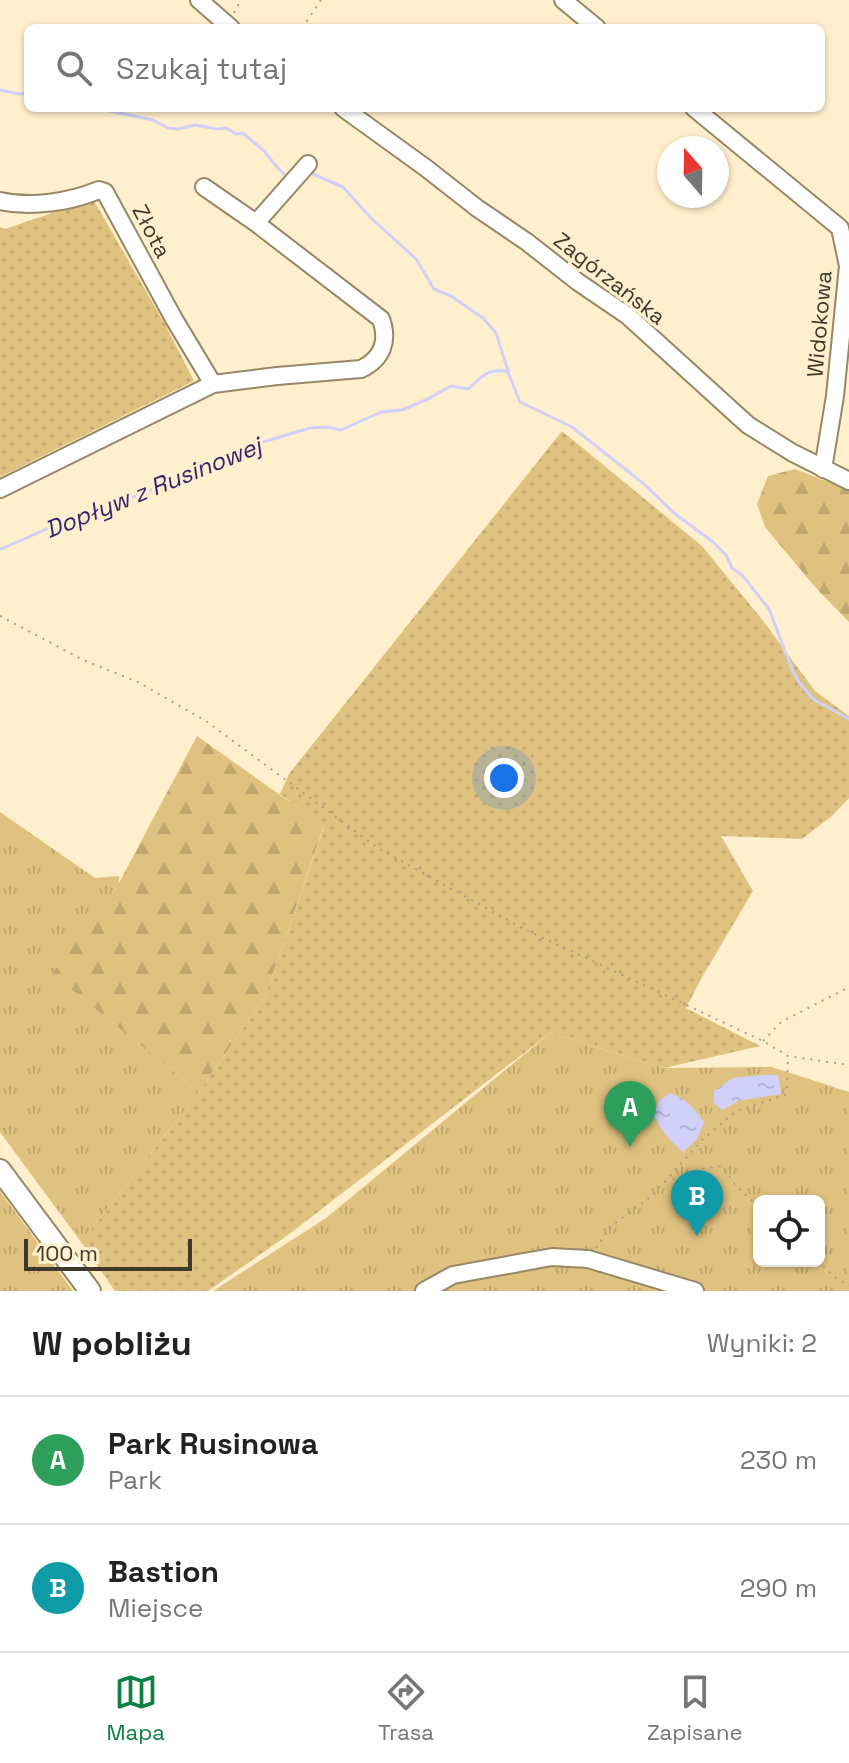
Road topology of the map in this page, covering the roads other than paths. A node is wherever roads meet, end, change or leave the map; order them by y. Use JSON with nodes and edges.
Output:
{"nodes":[{"id":1,"x":199,"y":0,"type":"edge"},
{"id":2,"x":563,"y":0,"type":"edge"},
{"id":3,"x":226,"y":24,"type":"edge"},
{"id":4,"x":592,"y":24,"type":"edge"},
{"id":5,"x":349,"y":112,"type":"edge"},
{"id":6,"x":699,"y":112,"type":"edge"},
{"id":7,"x":308,"y":164,"type":"dead end"},
{"id":8,"x":204,"y":187,"type":"dead end"},
{"id":9,"x":0,"y":201,"type":"edge"},
{"id":10,"x":256,"y":223,"type":"junction"},
{"id":11,"x":213,"y":384,"type":"junction"},
{"id":12,"x":823,"y":469,"type":"junction"},
{"id":13,"x":849,"y":481,"type":"edge"},
{"id":14,"x":0,"y":489,"type":"edge"},
{"id":15,"x":0,"y":1170,"type":"edge"},
{"id":16,"x":90,"y":1291,"type":"edge"},
{"id":17,"x":424,"y":1291,"type":"edge"},
{"id":18,"x":695,"y":1291,"type":"edge"}],
"edges":[{"from":1,"to":3,"type":"street"},
{"from":2,"to":4,"type":"street"},
{"from":5,"to":12,"type":"street","name":"Zagórzańska"},
{"from":6,"to":12,"type":"street","name":"Widokowa"},
{"from":7,"to":10,"type":"street"},
{"from":8,"to":10,"type":"street"},
{"from":9,"to":11,"type":"street","name":"Złota"},
{"from":10,"to":11,"type":"street"},
{"from":11,"to":14,"type":"street"},
{"from":12,"to":13,"type":"street","name":"Zagórzańska"},
{"from":15,"to":16,"type":"main road"},
{"from":17,"to":18,"type":"street"}]}
